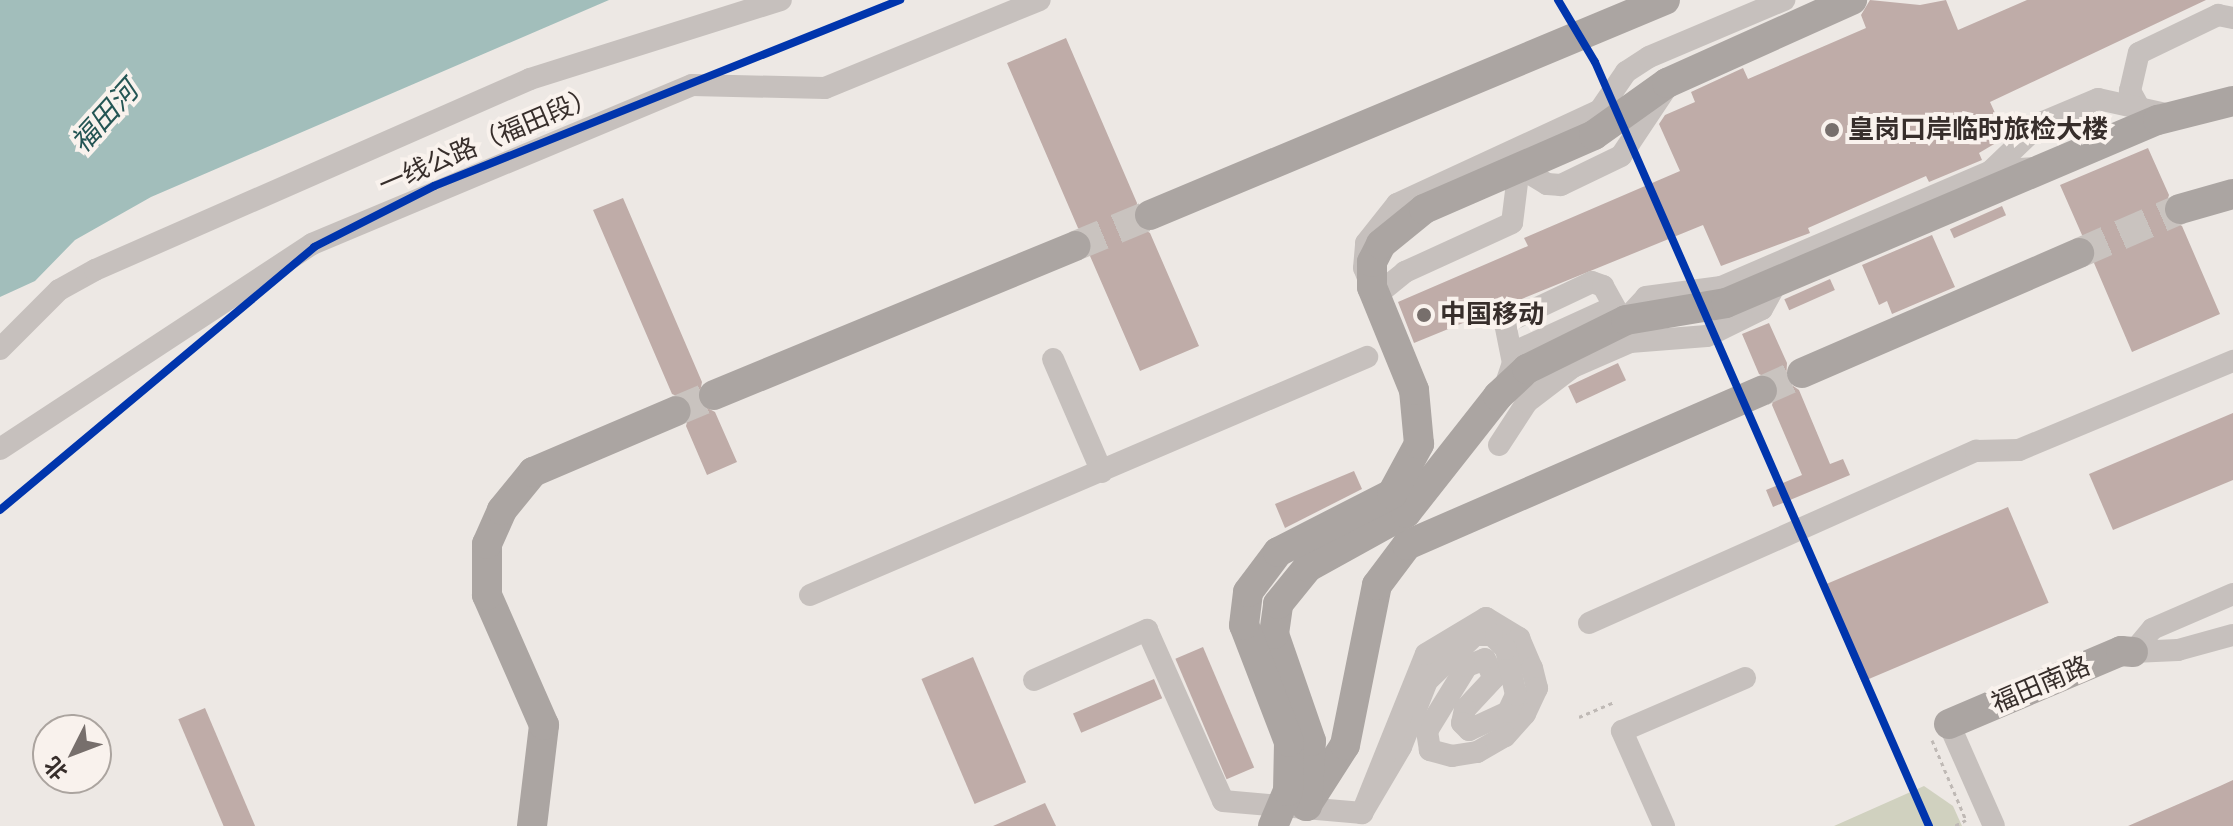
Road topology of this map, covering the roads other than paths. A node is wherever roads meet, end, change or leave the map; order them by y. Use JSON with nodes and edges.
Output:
{"nodes":[{"id":1,"x":781,"y":0,"type":"edge"},
{"id":2,"x":1040,"y":0,"type":"edge"},
{"id":3,"x":1665,"y":0,"type":"edge"},
{"id":4,"x":1784,"y":0,"type":"edge"},
{"id":5,"x":1852,"y":0,"type":"edge"},
{"id":6,"x":2233,"y":18,"type":"edge"},
{"id":7,"x":2233,"y":101,"type":"edge"},
{"id":8,"x":2140,"y":109,"type":"junction"},
{"id":9,"x":2172,"y":115,"type":"junction"},
{"id":10,"x":1519,"y":167,"type":"junction"},
{"id":11,"x":2043,"y":167,"type":"junction"},
{"id":12,"x":1991,"y":171,"type":"junction"},
{"id":13,"x":2233,"y":194,"type":"edge"},
{"id":14,"x":2180,"y":209,"type":"tunnel mouth"},
{"id":15,"x":1150,"y":215,"type":"tunnel mouth"},
{"id":16,"x":1075,"y":246,"type":"tunnel mouth"},
{"id":17,"x":2079,"y":253,"type":"tunnel mouth"},
{"id":18,"x":1777,"y":282,"type":"junction"},
{"id":19,"x":1375,"y":296,"type":"junction"},
{"id":20,"x":1618,"y":314,"type":"junction"},
{"id":21,"x":0,"y":349,"type":"edge"},
{"id":22,"x":1512,"y":353,"type":"junction"},
{"id":23,"x":1367,"y":357,"type":"dead end"},
{"id":24,"x":1053,"y":359,"type":"dead end"},
{"id":25,"x":2233,"y":361,"type":"edge"},
{"id":26,"x":1802,"y":373,"type":"tunnel mouth"},
{"id":27,"x":1504,"y":390,"type":"junction"},
{"id":28,"x":1762,"y":391,"type":"tunnel mouth"},
{"id":29,"x":714,"y":395,"type":"tunnel mouth"},
{"id":30,"x":676,"y":411,"type":"tunnel mouth"},
{"id":31,"x":1499,"y":445,"type":"dead end"},
{"id":32,"x":0,"y":449,"type":"edge"},
{"id":33,"x":1102,"y":472,"type":"junction"},
{"id":34,"x":2233,"y":594,"type":"edge"},
{"id":35,"x":810,"y":595,"type":"dead end"},
{"id":36,"x":1589,"y":623,"type":"dead end"},
{"id":37,"x":2233,"y":635,"type":"edge"},
{"id":38,"x":2133,"y":652,"type":"junction"},
{"id":39,"x":1745,"y":678,"type":"dead end"},
{"id":40,"x":1034,"y":680,"type":"dead end"},
{"id":41,"x":1939,"y":728,"type":"joint"},
{"id":42,"x":1362,"y":813,"type":"junction"},
{"id":43,"x":1290,"y":815,"type":"edge"},
{"id":44,"x":532,"y":826,"type":"edge"},
{"id":45,"x":1664,"y":826,"type":"edge"},
{"id":46,"x":1994,"y":826,"type":"edge"}],
"edges":[{"from":1,"to":21,"type":"street"},
{"from":2,"to":32,"type":"street","name":"一线公路（福田段）"},
{"from":3,"to":15,"type":"main road"},
{"from":4,"to":19,"type":"street"},
{"from":5,"to":10,"type":"main road"},
{"from":6,"to":8,"type":"street"},
{"from":7,"to":9,"type":"main road"},
{"from":8,"to":9,"type":"street"},
{"from":8,"to":12,"type":"street"},
{"from":9,"to":11,"type":"main road"},
{"from":10,"to":19,"type":"street"},
{"from":10,"to":19,"type":"main road"},
{"from":11,"to":12,"type":"street"},
{"from":11,"to":18,"type":"main road"},
{"from":12,"to":20,"type":"street"},
{"from":13,"to":14,"type":"main road"},
{"from":16,"to":29,"type":"main road"},
{"from":17,"to":26,"type":"main road"},
{"from":18,"to":20,"type":"main road"},
{"from":18,"to":31,"type":"street"},
{"from":19,"to":43,"type":"main road"},
{"from":20,"to":22,"type":"street"},
{"from":20,"to":22,"type":"street"},
{"from":20,"to":27,"type":"main road"},
{"from":22,"to":27,"type":"street"},
{"from":23,"to":33,"type":"street"},
{"from":24,"to":33,"type":"street"},
{"from":25,"to":36,"type":"street"},
{"from":27,"to":43,"type":"main road"},
{"from":28,"to":43,"type":"main road"},
{"from":30,"to":44,"type":"main road"},
{"from":33,"to":35,"type":"street"},
{"from":34,"to":38,"type":"street"},
{"from":37,"to":38,"type":"street"},
{"from":38,"to":41,"type":"main road","name":"福田南路"},
{"from":39,"to":45,"type":"street"},
{"from":40,"to":43,"type":"street"},
{"from":41,"to":46,"type":"street"},
{"from":42,"to":42,"type":"street"},
{"from":42,"to":43,"type":"street"}]}
